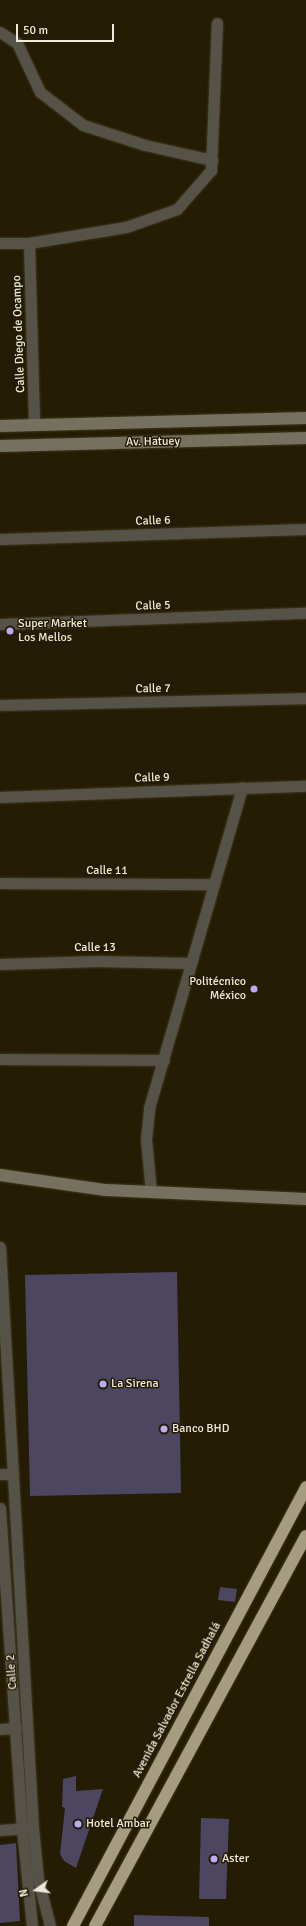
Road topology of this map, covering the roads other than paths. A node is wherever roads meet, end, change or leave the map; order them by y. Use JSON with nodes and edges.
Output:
{"nodes":[{"id":1,"x":217,"y":23,"type":"dead end"},
{"id":2,"x":0,"y":32,"type":"edge"},
{"id":3,"x":212,"y":160,"type":"junction"},
{"id":4,"x":0,"y":243,"type":"edge"},
{"id":5,"x":29,"y":243,"type":"junction"},
{"id":6,"x":306,"y":418,"type":"edge"},
{"id":7,"x":34,"y":424,"type":"junction"},
{"id":8,"x":0,"y":426,"type":"edge"},
{"id":9,"x":306,"y":438,"type":"edge"},
{"id":10,"x":0,"y":446,"type":"edge"},
{"id":11,"x":306,"y":529,"type":"edge"},
{"id":12,"x":0,"y":539,"type":"edge"},
{"id":13,"x":306,"y":613,"type":"edge"},
{"id":14,"x":0,"y":624,"type":"edge"},
{"id":15,"x":306,"y":698,"type":"edge"},
{"id":16,"x":0,"y":705,"type":"edge"},
{"id":17,"x":306,"y":786,"type":"edge"},
{"id":18,"x":242,"y":787,"type":"junction"},
{"id":19,"x":0,"y":797,"type":"edge"},
{"id":20,"x":0,"y":883,"type":"edge"},
{"id":21,"x":214,"y":884,"type":"junction"},
{"id":22,"x":191,"y":963,"type":"junction"},
{"id":23,"x":0,"y":964,"type":"edge"},
{"id":24,"x":0,"y":1059,"type":"edge"},
{"id":25,"x":164,"y":1060,"type":"junction"},
{"id":26,"x":0,"y":1175,"type":"edge"},
{"id":27,"x":151,"y":1192,"type":"junction"},
{"id":28,"x":306,"y":1198,"type":"edge"},
{"id":29,"x":0,"y":1253,"type":"edge"},
{"id":30,"x":0,"y":1474,"type":"edge"},
{"id":31,"x":13,"y":1474,"type":"junction"},
{"id":32,"x":306,"y":1487,"type":"edge"},
{"id":33,"x":0,"y":1508,"type":"edge"},
{"id":34,"x":306,"y":1536,"type":"edge"},
{"id":35,"x":2,"y":1561,"type":"edge"},
{"id":36,"x":5,"y":1646,"type":"edge"},
{"id":37,"x":0,"y":1728,"type":"edge"},
{"id":38,"x":16,"y":1728,"type":"junction"},
{"id":39,"x":33,"y":1828,"type":"junction"},
{"id":40,"x":22,"y":1829,"type":"junction"},
{"id":41,"x":0,"y":1830,"type":"edge"},
{"id":42,"x":32,"y":1926,"type":"edge"},
{"id":43,"x":50,"y":1926,"type":"edge"},
{"id":44,"x":73,"y":1926,"type":"edge"},
{"id":45,"x":95,"y":1926,"type":"edge"}],
"edges":[{"from":1,"to":3,"type":"street"},
{"from":2,"to":3,"type":"street"},
{"from":3,"to":5,"type":"street"},
{"from":4,"to":5,"type":"street"},
{"from":5,"to":7,"type":"street","name":"Calle Diego de Ocampo"},
{"from":6,"to":7,"type":"main road","name":"Av. Hatuey"},
{"from":7,"to":8,"type":"main road","name":"Av. Hatuey"},
{"from":9,"to":10,"type":"main road","name":"Av. Hatuey"},
{"from":11,"to":12,"type":"street","name":"Calle 6"},
{"from":13,"to":14,"type":"street","name":"Calle 5"},
{"from":15,"to":16,"type":"street","name":"Calle 7"},
{"from":17,"to":18,"type":"street","name":"Calle 9"},
{"from":18,"to":19,"type":"street","name":"Calle 9"},
{"from":18,"to":21,"type":"street"},
{"from":20,"to":21,"type":"street","name":"Calle 11"},
{"from":21,"to":22,"type":"street"},
{"from":22,"to":23,"type":"street","name":"Calle 13"},
{"from":22,"to":25,"type":"street"},
{"from":24,"to":25,"type":"street"},
{"from":25,"to":27,"type":"street"},
{"from":26,"to":27,"type":"main road"},
{"from":27,"to":28,"type":"main road"},
{"from":29,"to":31,"type":"street","name":"Calle 2"},
{"from":30,"to":31,"type":"street"},
{"from":31,"to":39,"type":"street","name":"Calle 2"},
{"from":32,"to":44,"type":"highway","name":"Avenida Salvador Estrella Sadhalá"},
{"from":33,"to":35,"type":"street","name":"Calle 2"},
{"from":34,"to":45,"type":"highway"},
{"from":35,"to":36,"type":"street","name":"Calle 2"},
{"from":36,"to":38,"type":"street","name":"Calle 2"},
{"from":37,"to":38,"type":"street"},
{"from":38,"to":40,"type":"street","name":"Calle 2"},
{"from":39,"to":40,"type":"street"},
{"from":39,"to":43,"type":"street","name":"Calle 2"},
{"from":40,"to":41,"type":"street"},
{"from":40,"to":42,"type":"street","name":"Calle 2"}]}
